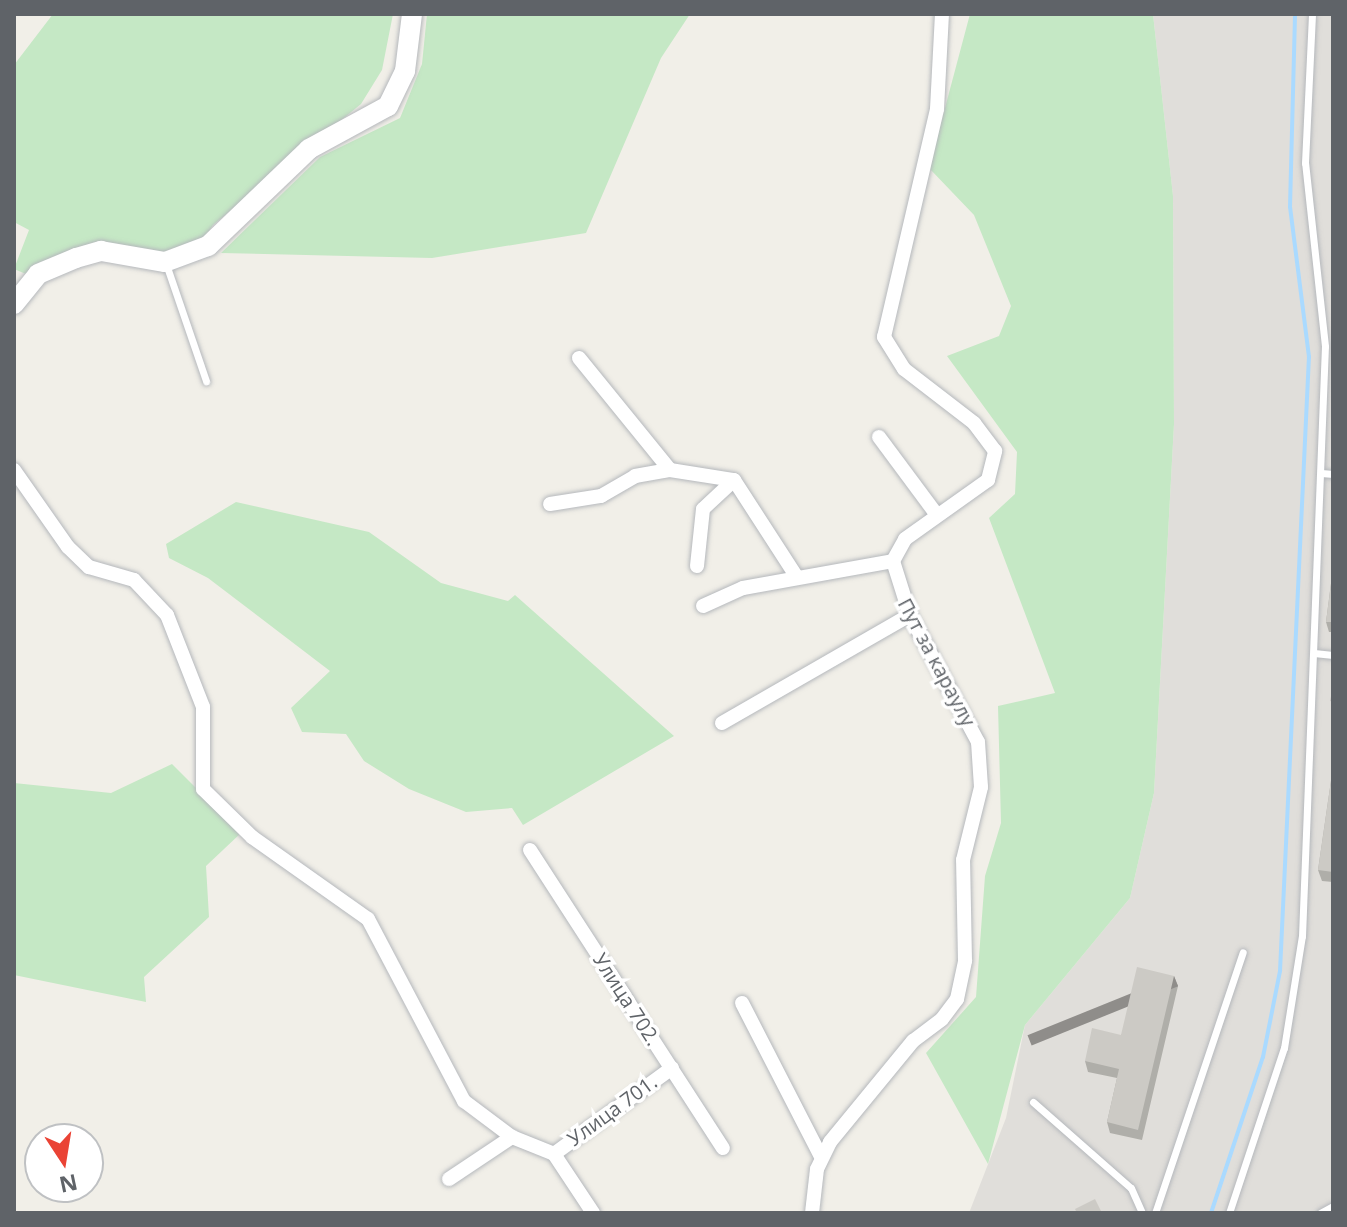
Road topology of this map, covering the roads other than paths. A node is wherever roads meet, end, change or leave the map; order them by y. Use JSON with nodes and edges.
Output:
{"nodes":[{"id":1,"x":412,"y":14,"type":"edge"},
{"id":2,"x":942,"y":14,"type":"edge"},
{"id":3,"x":1312,"y":14,"type":"edge"},
{"id":4,"x":165,"y":262,"type":"junction"},
{"id":5,"x":14,"y":304,"type":"edge"},
{"id":6,"x":579,"y":358,"type":"dead end"},
{"id":7,"x":206,"y":381,"type":"dead end"},
{"id":8,"x":879,"y":437,"type":"dead end"},
{"id":9,"x":14,"y":470,"type":"edge"},
{"id":10,"x":670,"y":470,"type":"junction"},
{"id":11,"x":1321,"y":473,"type":"junction"},
{"id":12,"x":1333,"y":474,"type":"edge"},
{"id":13,"x":734,"y":480,"type":"junction"},
{"id":14,"x":550,"y":504,"type":"dead end"},
{"id":15,"x":937,"y":515,"type":"junction"},
{"id":16,"x":893,"y":561,"type":"junction"},
{"id":17,"x":697,"y":566,"type":"dead end"},
{"id":18,"x":796,"y":576,"type":"junction"},
{"id":19,"x":703,"y":606,"type":"dead end"},
{"id":20,"x":910,"y":615,"type":"junction"},
{"id":21,"x":1314,"y":653,"type":"junction"},
{"id":22,"x":1333,"y":655,"type":"edge"},
{"id":23,"x":722,"y":723,"type":"dead end"},
{"id":24,"x":530,"y":850,"type":"dead end"},
{"id":25,"x":1243,"y":952,"type":"dead end"},
{"id":26,"x":742,"y":1003,"type":"dead end"},
{"id":27,"x":672,"y":1068,"type":"junction"},
{"id":28,"x":1033,"y":1102,"type":"dead end"},
{"id":29,"x":512,"y":1137,"type":"junction"},
{"id":30,"x":723,"y":1148,"type":"dead end"},
{"id":31,"x":554,"y":1154,"type":"junction"},
{"id":32,"x":821,"y":1157,"type":"junction"},
{"id":33,"x":449,"y":1179,"type":"dead end"},
{"id":34,"x":1333,"y":1206,"type":"edge"},
{"id":35,"x":593,"y":1213,"type":"edge"},
{"id":36,"x":812,"y":1213,"type":"edge"},
{"id":37,"x":1142,"y":1213,"type":"edge"},
{"id":38,"x":1155,"y":1213,"type":"edge"},
{"id":39,"x":1229,"y":1213,"type":"edge"},
{"id":40,"x":1320,"y":1213,"type":"edge"}],
"edges":[{"from":1,"to":4,"type":"main road"},
{"from":2,"to":15,"type":"street"},
{"from":3,"to":11,"type":"lane"},
{"from":4,"to":5,"type":"main road"},
{"from":4,"to":7,"type":"lane"},
{"from":6,"to":10,"type":"street"},
{"from":8,"to":15,"type":"street"},
{"from":9,"to":29,"type":"street"},
{"from":10,"to":13,"type":"street"},
{"from":10,"to":14,"type":"street"},
{"from":11,"to":12,"type":"lane"},
{"from":11,"to":21,"type":"lane"},
{"from":13,"to":17,"type":"street"},
{"from":13,"to":18,"type":"street"},
{"from":15,"to":16,"type":"street"},
{"from":16,"to":18,"type":"street"},
{"from":16,"to":20,"type":"street","name":"Пут за караулу"},
{"from":18,"to":19,"type":"street"},
{"from":20,"to":23,"type":"street"},
{"from":20,"to":32,"type":"street","name":"Пут за караулу"},
{"from":21,"to":22,"type":"lane"},
{"from":21,"to":39,"type":"lane"},
{"from":24,"to":27,"type":"street","name":"Улица 702."},
{"from":25,"to":38,"type":"lane"},
{"from":26,"to":32,"type":"street"},
{"from":27,"to":30,"type":"street","name":"Улица 702."},
{"from":27,"to":31,"type":"street","name":"Улица 701."},
{"from":28,"to":37,"type":"lane"},
{"from":29,"to":31,"type":"street"},
{"from":29,"to":33,"type":"street"},
{"from":31,"to":35,"type":"street"},
{"from":32,"to":36,"type":"street","name":"Пут за караулу"},
{"from":34,"to":40,"type":"lane"}]}
